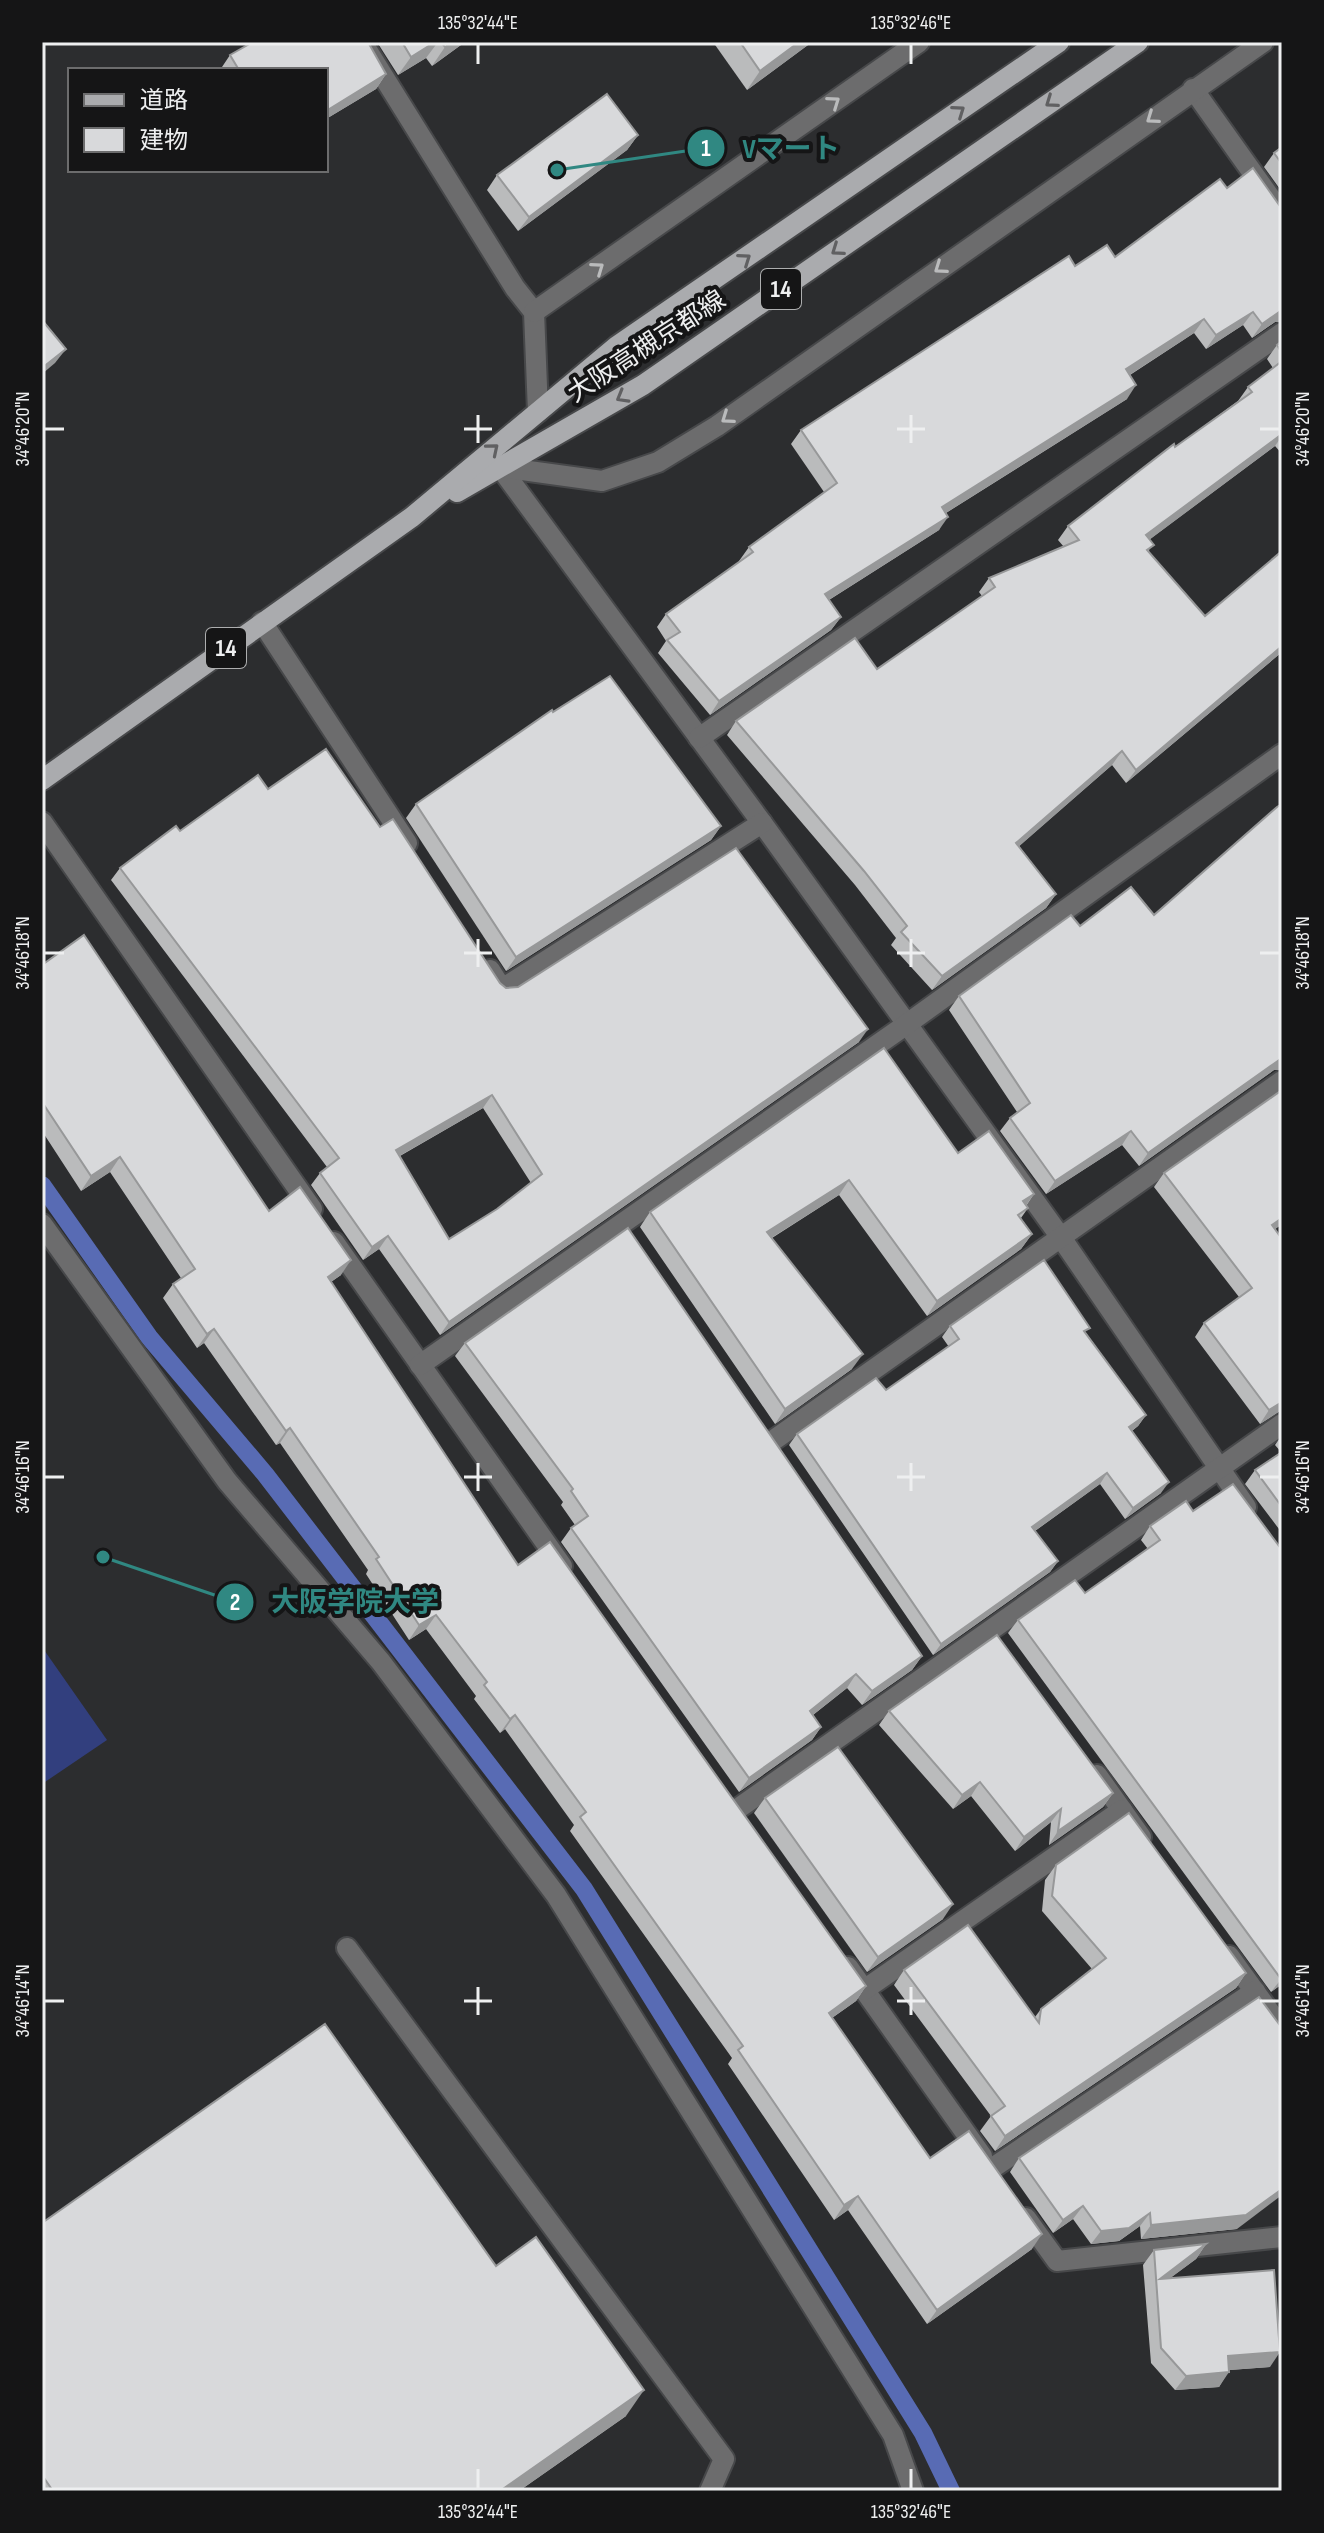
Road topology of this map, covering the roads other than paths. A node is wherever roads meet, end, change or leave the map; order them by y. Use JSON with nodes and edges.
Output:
{"nodes":[{"id":1,"x":362,"y":42,"type":"edge"},
{"id":2,"x":919,"y":42,"type":"edge"},
{"id":3,"x":1059,"y":42,"type":"edge"},
{"id":4,"x":1138,"y":42,"type":"edge"},
{"id":5,"x":1263,"y":42,"type":"edge"},
{"id":6,"x":1193,"y":89,"type":"junction"},
{"id":7,"x":1282,"y":214,"type":"edge"},
{"id":8,"x":534,"y":312,"type":"junction"},
{"id":9,"x":1282,"y":333,"type":"edge"},
{"id":10,"x":538,"y":412,"type":"junction"},
{"id":11,"x":500,"y":467,"type":"junction"},
{"id":12,"x":412,"y":517,"type":"junction"},
{"id":13,"x":262,"y":622,"type":"junction"},
{"id":14,"x":699,"y":738,"type":"junction"},
{"id":15,"x":1282,"y":754,"type":"edge"},
{"id":16,"x":42,"y":780,"type":"edge"},
{"id":17,"x":42,"y":822,"type":"edge"},
{"id":18,"x":762,"y":823,"type":"junction"},
{"id":19,"x":416,"y":858,"type":"edge"},
{"id":20,"x":476,"y":949,"type":"edge"},
{"id":21,"x":907,"y":1024,"type":"junction"},
{"id":22,"x":1282,"y":1081,"type":"edge"},
{"id":23,"x":42,"y":1224,"type":"edge"},
{"id":24,"x":1062,"y":1239,"type":"junction"},
{"id":25,"x":420,"y":1365,"type":"junction"},
{"id":26,"x":1282,"y":1424,"type":"edge"},
{"id":27,"x":771,"y":1442,"type":"edge"},
{"id":28,"x":1218,"y":1469,"type":"junction"},
{"id":29,"x":1255,"y":1518,"type":"edge"},
{"id":30,"x":574,"y":1581,"type":"edge"},
{"id":31,"x":1084,"y":1759,"type":"edge"},
{"id":32,"x":736,"y":1810,"type":"edge"},
{"id":33,"x":1122,"y":1810,"type":"junction"},
{"id":34,"x":1158,"y":1859,"type":"edge"},
{"id":35,"x":1219,"y":1943,"type":"edge"},
{"id":36,"x":347,"y":1948,"type":"dead end"},
{"id":37,"x":837,"y":1951,"type":"edge"},
{"id":38,"x":864,"y":1990,"type":"junction"},
{"id":39,"x":1255,"y":1991,"type":"junction"},
{"id":40,"x":1282,"y":2029,"type":"edge"},
{"id":41,"x":1016,"y":2203,"type":"edge"},
{"id":42,"x":1282,"y":2237,"type":"edge"},
{"id":43,"x":710,"y":2491,"type":"edge"},
{"id":44,"x":913,"y":2491,"type":"edge"}],
"edges":[{"from":1,"to":8,"type":"street"},
{"from":8,"to":2,"type":"street","one_way":true},
{"from":10,"to":3,"type":"main road","name":"大阪高槻京都線","number":"14","one_way":true},
{"from":4,"to":11,"type":"main road","name":"大阪高槻京都線","number":"14","one_way":true},
{"from":5,"to":6,"type":"street"},
{"from":6,"to":7,"type":"street"},
{"from":6,"to":11,"type":"street","one_way":true},
{"from":8,"to":10,"type":"street"},
{"from":9,"to":14,"type":"street"},
{"from":12,"to":10,"type":"main road","name":"大阪高槻京都線","number":"14","one_way":true},
{"from":11,"to":12,"type":"main road","name":"大阪高槻京都線","number":"14"},
{"from":11,"to":14,"type":"street"},
{"from":12,"to":13,"type":"main road","name":"大阪高槻京都線","number":"14"},
{"from":13,"to":16,"type":"main road","name":"大阪高槻京都線","number":"14"},
{"from":13,"to":19,"type":"street"},
{"from":14,"to":18,"type":"street"},
{"from":15,"to":21,"type":"street"},
{"from":17,"to":25,"type":"street"},
{"from":18,"to":20,"type":"street"},
{"from":18,"to":21,"type":"street"},
{"from":21,"to":24,"type":"street"},
{"from":21,"to":25,"type":"street"},
{"from":22,"to":24,"type":"street"},
{"from":23,"to":44,"type":"street"},
{"from":24,"to":27,"type":"street"},
{"from":24,"to":28,"type":"street"},
{"from":25,"to":30,"type":"street"},
{"from":26,"to":28,"type":"street"},
{"from":28,"to":29,"type":"street"},
{"from":28,"to":32,"type":"street"},
{"from":31,"to":33,"type":"street"},
{"from":33,"to":34,"type":"street"},
{"from":33,"to":38,"type":"street"},
{"from":35,"to":39,"type":"street"},
{"from":36,"to":43,"type":"street"},
{"from":37,"to":38,"type":"street"},
{"from":38,"to":39,"type":"street"},
{"from":39,"to":40,"type":"street"},
{"from":41,"to":42,"type":"street"}]}
